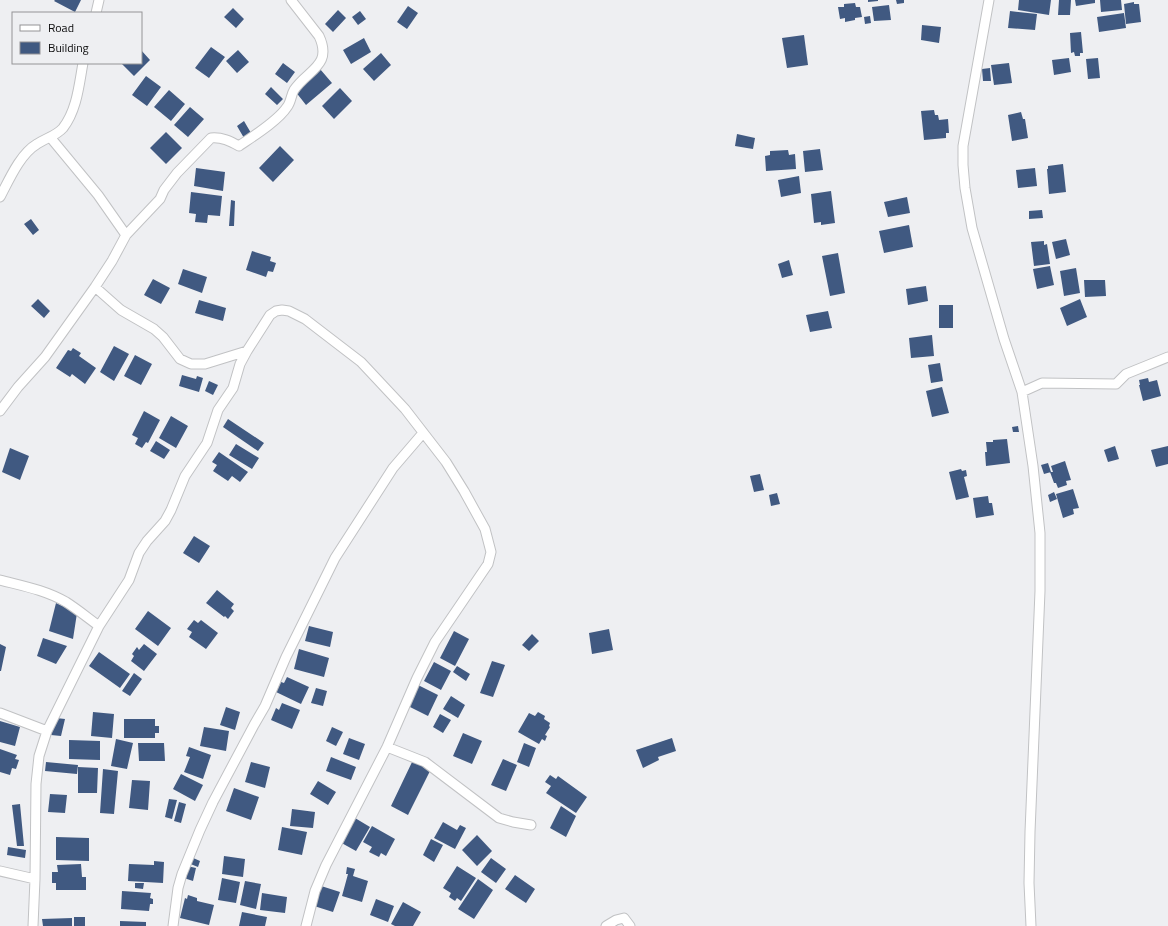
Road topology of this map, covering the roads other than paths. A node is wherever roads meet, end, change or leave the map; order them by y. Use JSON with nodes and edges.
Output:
{"nodes":[{"id":1,"x":99,"y":0,"type":"edge"},
{"id":2,"x":291,"y":0,"type":"edge"},
{"id":3,"x":989,"y":0,"type":"edge"},
{"id":4,"x":96,"y":12,"type":"edge"},
{"id":5,"x":83,"y":64,"type":"edge"},
{"id":6,"x":50,"y":137,"type":"junction"},
{"id":7,"x":0,"y":197,"type":"edge"},
{"id":8,"x":126,"y":235,"type":"junction"},
{"id":9,"x":95,"y":287,"type":"junction"},
{"id":10,"x":247,"y":351,"type":"junction"},
{"id":11,"x":1168,"y":357,"type":"edge"},
{"id":12,"x":1022,"y":392,"type":"junction"},
{"id":13,"x":0,"y":411,"type":"edge"},
{"id":14,"x":423,"y":433,"type":"junction"},
{"id":15,"x":0,"y":580,"type":"edge"},
{"id":16,"x":99,"y":626,"type":"junction"},
{"id":17,"x":0,"y":713,"type":"edge"},
{"id":18,"x":47,"y":731,"type":"junction"},
{"id":19,"x":387,"y":747,"type":"junction"},
{"id":20,"x":531,"y":825,"type":"dead end"},
{"id":21,"x":0,"y":871,"type":"edge"},
{"id":22,"x":35,"y":879,"type":"junction"},
{"id":23,"x":33,"y":926,"type":"edge"},
{"id":24,"x":173,"y":926,"type":"edge"},
{"id":25,"x":306,"y":926,"type":"edge"},
{"id":26,"x":606,"y":926,"type":"edge"},
{"id":27,"x":630,"y":926,"type":"edge"},
{"id":28,"x":1031,"y":926,"type":"edge"}],
"edges":[{"from":1,"to":4,"type":"street"},
{"from":2,"to":8,"type":"street"},
{"from":3,"to":12,"type":"street"},
{"from":5,"to":6,"type":"street"},
{"from":6,"to":7,"type":"street"},
{"from":6,"to":8,"type":"street"},
{"from":8,"to":9,"type":"street"},
{"from":9,"to":10,"type":"street"},
{"from":9,"to":13,"type":"street"},
{"from":10,"to":14,"type":"street"},
{"from":10,"to":16,"type":"street"},
{"from":11,"to":12,"type":"street"},
{"from":12,"to":28,"type":"street"},
{"from":14,"to":19,"type":"street"},
{"from":14,"to":24,"type":"street"},
{"from":15,"to":16,"type":"street"},
{"from":16,"to":18,"type":"street"},
{"from":17,"to":18,"type":"street"},
{"from":18,"to":22,"type":"street"},
{"from":19,"to":20,"type":"street"},
{"from":19,"to":25,"type":"street"},
{"from":21,"to":22,"type":"street"},
{"from":22,"to":23,"type":"street"},
{"from":26,"to":27,"type":"street"}]}
